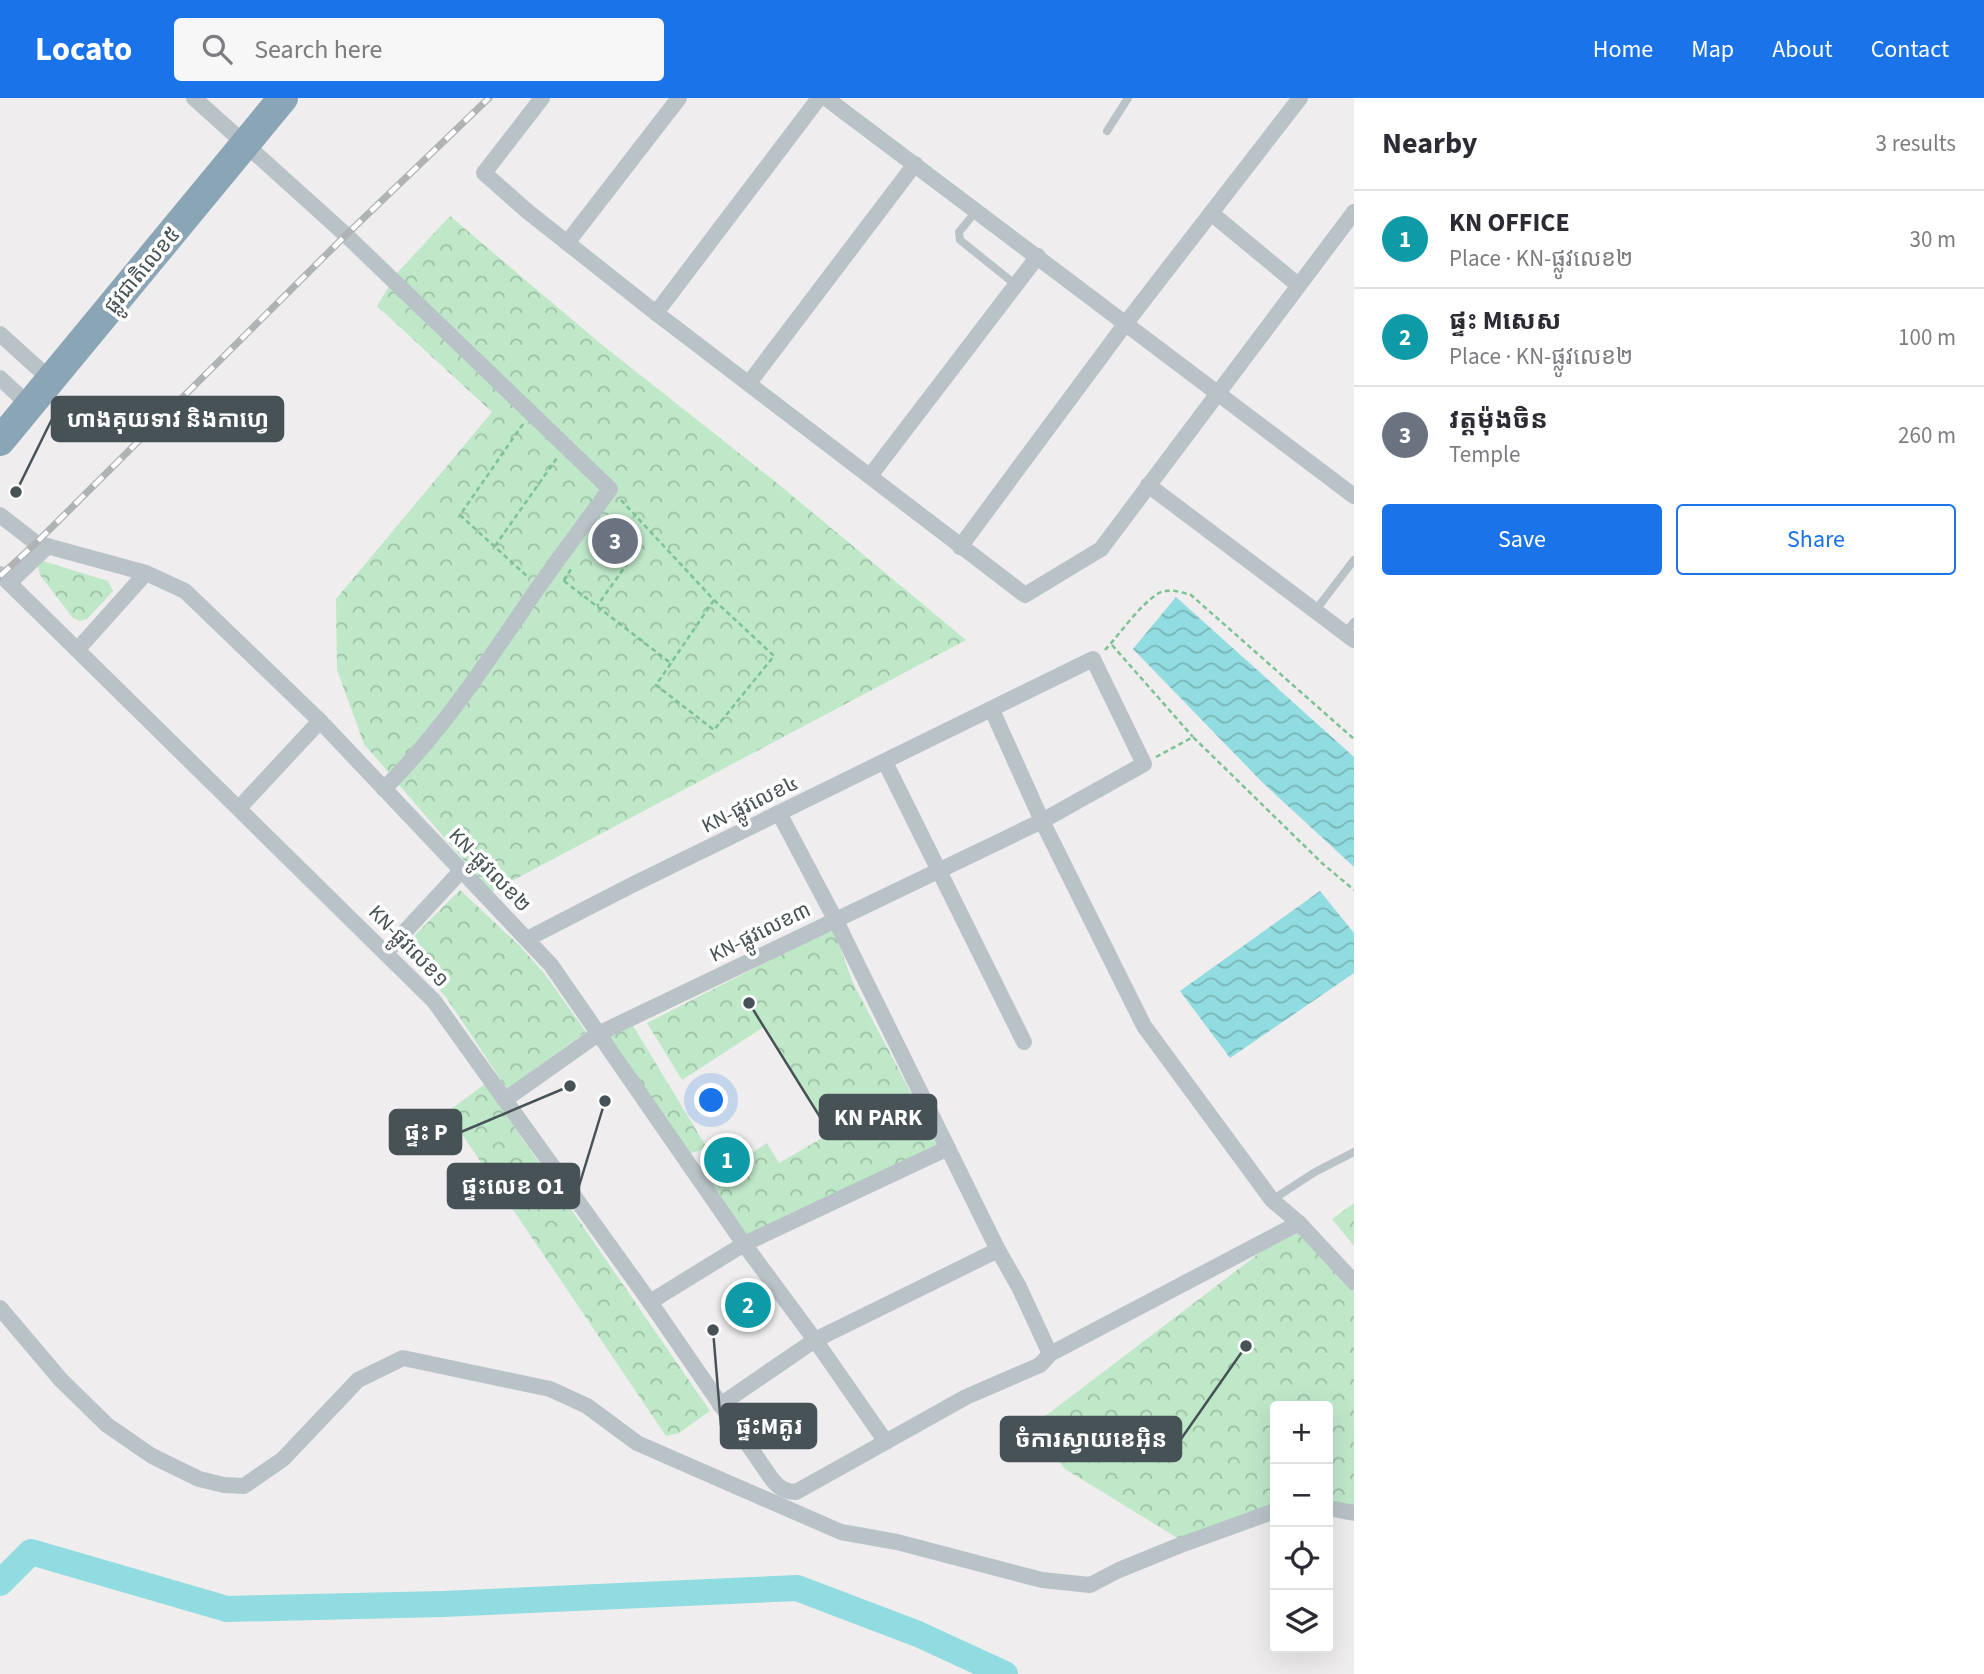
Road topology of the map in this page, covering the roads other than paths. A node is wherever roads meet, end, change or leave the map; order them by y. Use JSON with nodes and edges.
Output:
{"nodes":[{"id":1,"x":194,"y":98,"type":"edge"},
{"id":2,"x":283,"y":98,"type":"edge"},
{"id":3,"x":542,"y":98,"type":"edge"},
{"id":4,"x":679,"y":98,"type":"edge"},
{"id":5,"x":819,"y":98,"type":"edge"},
{"id":6,"x":826,"y":98,"type":"edge"},
{"id":7,"x":1128,"y":98,"type":"edge"},
{"id":8,"x":1300,"y":98,"type":"edge"},
{"id":9,"x":1107,"y":131,"type":"dead end"},
{"id":10,"x":246,"y":144,"type":"junction"},
{"id":11,"x":915,"y":164,"type":"junction"},
{"id":12,"x":977,"y":210,"type":"junction"},
{"id":13,"x":1354,"y":212,"type":"edge"},
{"id":14,"x":1211,"y":213,"type":"junction"},
{"id":15,"x":567,"y":243,"type":"junction"},
{"id":16,"x":1038,"y":256,"type":"junction"},
{"id":17,"x":1016,"y":285,"type":"junction"},
{"id":18,"x":1298,"y":285,"type":"junction"},
{"id":19,"x":656,"y":313,"type":"junction"},
{"id":20,"x":1126,"y":323,"type":"junction"},
{"id":21,"x":0,"y":334,"type":"edge"},
{"id":22,"x":0,"y":378,"type":"edge"},
{"id":23,"x":51,"y":380,"type":"junction"},
{"id":24,"x":749,"y":383,"type":"junction"},
{"id":25,"x":1217,"y":392,"type":"junction"},
{"id":26,"x":29,"y":405,"type":"junction"},
{"id":27,"x":0,"y":441,"type":"edge"},
{"id":28,"x":870,"y":476,"type":"junction"},
{"id":29,"x":1148,"y":485,"type":"junction"},
{"id":30,"x":1354,"y":496,"type":"edge"},
{"id":31,"x":0,"y":515,"type":"edge"},
{"id":32,"x":42,"y":544,"type":"junction"},
{"id":33,"x":960,"y":547,"type":"junction"},
{"id":34,"x":1354,"y":560,"type":"edge"},
{"id":35,"x":146,"y":573,"type":"junction"},
{"id":36,"x":3,"y":577,"type":"edge"},
{"id":37,"x":1315,"y":611,"type":"junction"},
{"id":38,"x":1351,"y":632,"type":"edge"},
{"id":39,"x":78,"y":649,"type":"junction"},
{"id":40,"x":992,"y":710,"type":"junction"},
{"id":41,"x":320,"y":721,"type":"junction"},
{"id":42,"x":885,"y":762,"type":"junction"},
{"id":43,"x":1144,"y":764,"type":"joint"},
{"id":44,"x":384,"y":789,"type":"junction"},
{"id":45,"x":239,"y":808,"type":"junction"},
{"id":46,"x":779,"y":813,"type":"junction"},
{"id":47,"x":1042,"y":821,"type":"junction"},
{"id":48,"x":939,"y":870,"type":"junction"},
{"id":49,"x":460,"y":872,"type":"junction"},
{"id":50,"x":835,"y":919,"type":"junction"},
{"id":51,"x":527,"y":939,"type":"junction"},
{"id":52,"x":386,"y":952,"type":"junction"},
{"id":53,"x":598,"y":1034,"type":"junction"},
{"id":54,"x":1024,"y":1042,"type":"dead end"},
{"id":55,"x":506,"y":1099,"type":"junction"},
{"id":56,"x":948,"y":1148,"type":"junction"},
{"id":57,"x":1354,"y":1152,"type":"edge"},
{"id":58,"x":1272,"y":1200,"type":"junction"},
{"id":59,"x":1299,"y":1223,"type":"junction"},
{"id":60,"x":744,"y":1244,"type":"junction"},
{"id":61,"x":998,"y":1250,"type":"junction"},
{"id":62,"x":1354,"y":1282,"type":"edge"},
{"id":63,"x":650,"y":1302,"type":"junction"},
{"id":64,"x":0,"y":1308,"type":"edge"},
{"id":65,"x":816,"y":1340,"type":"junction"},
{"id":66,"x":1050,"y":1354,"type":"junction"},
{"id":67,"x":720,"y":1405,"type":"junction"},
{"id":68,"x":886,"y":1441,"type":"junction"},
{"id":69,"x":1333,"y":1509,"type":"edge"},
{"id":70,"x":1270,"y":1513,"type":"edge"},
{"id":71,"x":1354,"y":1513,"type":"edge"}],
"edges":[{"from":1,"to":10,"type":"street"},
{"from":2,"to":10,"type":"highway","name":"ផ្លូវជាតិលេខ៥"},
{"from":3,"to":15,"type":"street"},
{"from":4,"to":15,"type":"street"},
{"from":5,"to":19,"type":"street"},
{"from":6,"to":11,"type":"street"},
{"from":7,"to":9,"type":"lane"},
{"from":8,"to":14,"type":"street"},
{"from":10,"to":23,"type":"highway","name":"ផ្លូវជាតិលេខ៥"},
{"from":10,"to":44,"type":"street"},
{"from":11,"to":12,"type":"street"},
{"from":11,"to":24,"type":"street"},
{"from":12,"to":16,"type":"street"},
{"from":12,"to":17,"type":"lane"},
{"from":13,"to":18,"type":"street"},
{"from":14,"to":18,"type":"street"},
{"from":14,"to":20,"type":"street"},
{"from":15,"to":19,"type":"street"},
{"from":16,"to":17,"type":"street"},
{"from":16,"to":20,"type":"street"},
{"from":17,"to":28,"type":"street"},
{"from":18,"to":25,"type":"street"},
{"from":19,"to":24,"type":"street"},
{"from":20,"to":25,"type":"street"},
{"from":20,"to":33,"type":"street"},
{"from":21,"to":23,"type":"street"},
{"from":22,"to":26,"type":"street"},
{"from":23,"to":26,"type":"highway","name":"ផ្លូវជាតិលេខ៥"},
{"from":24,"to":28,"type":"street"},
{"from":25,"to":29,"type":"street"},
{"from":25,"to":30,"type":"street"},
{"from":26,"to":27,"type":"highway","name":"ផ្លូវជាតិលេខ៥"},
{"from":28,"to":33,"type":"street"},
{"from":29,"to":33,"type":"street"},
{"from":29,"to":37,"type":"street"},
{"from":31,"to":32,"type":"street"},
{"from":32,"to":35,"type":"street","name":"KN-ផ្លូវលេខ២"},
{"from":32,"to":36,"type":"street"},
{"from":34,"to":37,"type":"lane"},
{"from":35,"to":39,"type":"street"},
{"from":35,"to":41,"type":"street","name":"KN-ផ្លូវលេខ២"},
{"from":36,"to":39,"type":"street","name":"KN-ផ្លូវលេខ១"},
{"from":37,"to":38,"type":"street"},
{"from":39,"to":45,"type":"street","name":"KN-ផ្លូវលេខ១"},
{"from":40,"to":42,"type":"street","name":"KN-ផ្លូវលេខ៤"},
{"from":40,"to":43,"type":"street","name":"KN-ផ្លូវលេខ៤"},
{"from":40,"to":47,"type":"street"},
{"from":41,"to":44,"type":"street","name":"KN-ផ្លូវលេខ២"},
{"from":41,"to":45,"type":"street"},
{"from":42,"to":46,"type":"street","name":"KN-ផ្លូវលេខ៤"},
{"from":42,"to":48,"type":"street"},
{"from":43,"to":47,"type":"street","name":"KN-ផ្លូវលេខ៣"},
{"from":44,"to":49,"type":"street","name":"KN-ផ្លូវលេខ២"},
{"from":45,"to":52,"type":"street","name":"KN-ផ្លូវលេខ១"},
{"from":46,"to":50,"type":"street"},
{"from":46,"to":51,"type":"street","name":"KN-ផ្លូវលេខ៤"},
{"from":47,"to":48,"type":"street","name":"KN-ផ្លូវលេខ៣"},
{"from":47,"to":58,"type":"street"},
{"from":48,"to":50,"type":"street","name":"KN-ផ្លូវលេខ៣"},
{"from":48,"to":54,"type":"street"},
{"from":49,"to":51,"type":"street","name":"KN-ផ្លូវលេខ២"},
{"from":49,"to":52,"type":"street"},
{"from":50,"to":53,"type":"street","name":"KN-ផ្លូវលេខ៣"},
{"from":50,"to":56,"type":"street"},
{"from":51,"to":53,"type":"street","name":"KN-ផ្លូវលេខ២"},
{"from":52,"to":55,"type":"street","name":"KN-ផ្លូវលេខ១"},
{"from":53,"to":55,"type":"street","name":"KN-ផ្លូវលេខ៣"},
{"from":53,"to":60,"type":"street","name":"KN-ផ្លូវលេខ២"},
{"from":55,"to":63,"type":"street","name":"KN-ផ្លូវលេខ១"},
{"from":56,"to":60,"type":"street"},
{"from":56,"to":61,"type":"street"},
{"from":57,"to":58,"type":"lane"},
{"from":58,"to":59,"type":"street"},
{"from":59,"to":62,"type":"street"},
{"from":59,"to":66,"type":"street"},
{"from":60,"to":63,"type":"street"},
{"from":60,"to":65,"type":"street","name":"KN-ផ្លូវលេខ២"},
{"from":61,"to":65,"type":"street"},
{"from":61,"to":66,"type":"street"},
{"from":63,"to":67,"type":"street","name":"KN-ផ្លូវលេខ១"},
{"from":64,"to":70,"type":"street"},
{"from":65,"to":67,"type":"street"},
{"from":65,"to":68,"type":"street","name":"KN-ផ្លូវលេខ២"},
{"from":66,"to":68,"type":"street"},
{"from":67,"to":68,"type":"street","name":"KN-ផ្លូវលេខ១"},
{"from":69,"to":71,"type":"street"}]}
